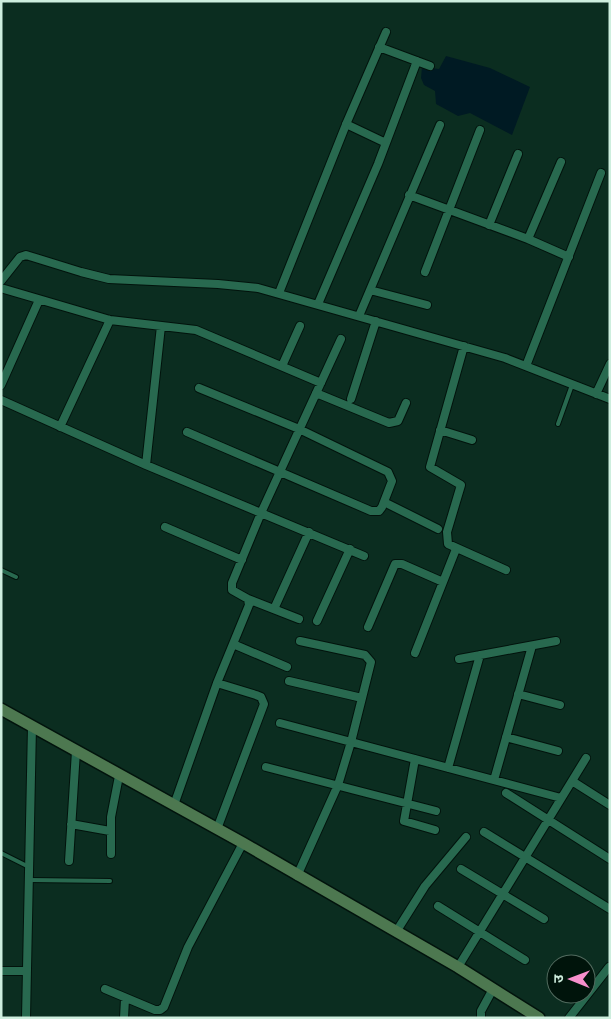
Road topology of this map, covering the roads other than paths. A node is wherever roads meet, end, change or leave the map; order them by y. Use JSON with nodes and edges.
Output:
{"nodes":[{"id":1,"x":386,"y":32,"type":"dead end"},
{"id":2,"x":379,"y":47,"type":"junction"},
{"id":3,"x":417,"y":61,"type":"junction"},
{"id":4,"x":430,"y":66,"type":"dead end"},
{"id":5,"x":346,"y":124,"type":"junction"},
{"id":6,"x":440,"y":125,"type":"dead end"},
{"id":7,"x":480,"y":130,"type":"dead end"},
{"id":8,"x":386,"y":143,"type":"junction"},
{"id":9,"x":518,"y":154,"type":"dead end"},
{"id":10,"x":561,"y":162,"type":"dead end"},
{"id":11,"x":601,"y":173,"type":"dead end"},
{"id":12,"x":410,"y":195,"type":"junction"},
{"id":13,"x":448,"y":211,"type":"junction"},
{"id":14,"x":489,"y":224,"type":"junction"},
{"id":15,"x":528,"y":239,"type":"junction"},
{"id":16,"x":569,"y":257,"type":"junction"},
{"id":17,"x":425,"y":272,"type":"dead end"},
{"id":18,"x":1,"y":282,"type":"edge"},
{"id":19,"x":1,"y":288,"type":"edge"},
{"id":20,"x":370,"y":290,"type":"junction"},
{"id":21,"x":279,"y":294,"type":"junction"},
{"id":22,"x":39,"y":300,"type":"junction"},
{"id":23,"x":318,"y":304,"type":"junction"},
{"id":24,"x":427,"y":305,"type":"dead end"},
{"id":25,"x":359,"y":316,"type":"junction"},
{"id":26,"x":110,"y":320,"type":"junction"},
{"id":27,"x":376,"y":320,"type":"junction"},
{"id":28,"x":161,"y":326,"type":"junction"},
{"id":29,"x":300,"y":326,"type":"dead end"},
{"id":30,"x":341,"y":339,"type":"dead end"},
{"id":31,"x":464,"y":346,"type":"junction"},
{"id":32,"x":610,"y":364,"type":"edge"},
{"id":33,"x":282,"y":366,"type":"junction"},
{"id":34,"x":526,"y":366,"type":"junction"},
{"id":35,"x":321,"y":383,"type":"junction"},
{"id":36,"x":1,"y":385,"type":"edge"},
{"id":37,"x":572,"y":385,"type":"junction"},
{"id":38,"x":199,"y":388,"type":"dead end"},
{"id":39,"x":316,"y":394,"type":"junction"},
{"id":40,"x":596,"y":394,"type":"junction"},
{"id":41,"x":351,"y":399,"type":"dead end"},
{"id":42,"x":610,"y":399,"type":"edge"},
{"id":43,"x":1,"y":400,"type":"edge"},
{"id":44,"x":406,"y":403,"type":"dead end"},
{"id":45,"x":558,"y":424,"type":"dead end"},
{"id":46,"x":60,"y":427,"type":"junction"},
{"id":47,"x":299,"y":429,"type":"junction"},
{"id":48,"x":440,"y":430,"type":"junction"},
{"id":49,"x":187,"y":432,"type":"dead end"},
{"id":50,"x":472,"y":440,"type":"dead end"},
{"id":51,"x":146,"y":465,"type":"junction"},
{"id":52,"x":281,"y":472,"type":"junction"},
{"id":53,"x":384,"y":502,"type":"junction"},
{"id":54,"x":261,"y":512,"type":"junction"},
{"id":55,"x":165,"y":527,"type":"dead end"},
{"id":56,"x":438,"y":529,"type":"dead end"},
{"id":57,"x":309,"y":532,"type":"junction"},
{"id":58,"x":456,"y":549,"type":"junction"},
{"id":59,"x":350,"y":550,"type":"junction"},
{"id":60,"x":364,"y":556,"type":"dead end"},
{"id":61,"x":242,"y":560,"type":"junction"},
{"id":62,"x":1,"y":570,"type":"edge"},
{"id":63,"x":506,"y":570,"type":"dead end"},
{"id":64,"x":16,"y":577,"type":"dead end"},
{"id":65,"x":443,"y":582,"type":"junction"},
{"id":66,"x":248,"y":599,"type":"junction"},
{"id":67,"x":274,"y":609,"type":"junction"},
{"id":68,"x":299,"y":619,"type":"dead end"},
{"id":69,"x":317,"y":621,"type":"dead end"},
{"id":70,"x":368,"y":627,"type":"dead end"},
{"id":71,"x":300,"y":641,"type":"dead end"},
{"id":72,"x":556,"y":642,"type":"dead end"},
{"id":73,"x":233,"y":644,"type":"junction"},
{"id":74,"x":532,"y":646,"type":"junction"},
{"id":75,"x":415,"y":653,"type":"dead end"},
{"id":76,"x":480,"y":655,"type":"junction"},
{"id":77,"x":458,"y":659,"type":"dead end"},
{"id":78,"x":287,"y":667,"type":"dead end"},
{"id":79,"x":289,"y":681,"type":"dead end"},
{"id":80,"x":216,"y":683,"type":"junction"},
{"id":81,"x":518,"y":694,"type":"junction"},
{"id":82,"x":362,"y":698,"type":"junction"},
{"id":83,"x":560,"y":705,"type":"dead end"},
{"id":84,"x":1,"y":709,"type":"edge"},
{"id":85,"x":280,"y":723,"type":"dead end"},
{"id":86,"x":32,"y":726,"type":"junction"},
{"id":87,"x":506,"y":737,"type":"junction"},
{"id":88,"x":351,"y":742,"type":"junction"},
{"id":89,"x":76,"y":751,"type":"junction"},
{"id":90,"x":558,"y":751,"type":"dead end"},
{"id":91,"x":586,"y":758,"type":"dead end"},
{"id":92,"x":415,"y":759,"type":"junction"},
{"id":93,"x":266,"y":767,"type":"dead end"},
{"id":94,"x":448,"y":768,"type":"junction"},
{"id":95,"x":119,"y":776,"type":"junction"},
{"id":96,"x":494,"y":780,"type":"junction"},
{"id":97,"x":572,"y":781,"type":"junction"},
{"id":98,"x":338,"y":785,"type":"junction"},
{"id":99,"x":506,"y":794,"type":"dead end"},
{"id":100,"x":562,"y":798,"type":"junction"},
{"id":101,"x":406,"y":803,"type":"junction"},
{"id":102,"x":174,"y":805,"type":"junction"},
{"id":103,"x":610,"y":805,"type":"edge"},
{"id":104,"x":436,"y":810,"type":"dead end"},
{"id":105,"x":548,"y":819,"type":"junction"},
{"id":106,"x":71,"y":824,"type":"junction"},
{"id":107,"x":216,"y":829,"type":"junction"},
{"id":108,"x":435,"y":830,"type":"dead end"},
{"id":109,"x":110,"y":831,"type":"junction"},
{"id":110,"x":484,"y":832,"type":"dead end"},
{"id":111,"x":466,"y":836,"type":"dead end"},
{"id":112,"x":242,"y":844,"type":"junction"},
{"id":113,"x":1,"y":853,"type":"edge"},
{"id":114,"x":111,"y":854,"type":"dead end"},
{"id":115,"x":525,"y":857,"type":"junction"},
{"id":116,"x":610,"y":859,"type":"edge"},
{"id":117,"x":69,"y":861,"type":"dead end"},
{"id":118,"x":29,"y":867,"type":"junction"},
{"id":119,"x":461,"y":869,"type":"dead end"},
{"id":120,"x":297,"y":876,"type":"junction"},
{"id":121,"x":29,"y":880,"type":"junction"},
{"id":122,"x":110,"y":881,"type":"dead end"},
{"id":123,"x":502,"y":894,"type":"junction"},
{"id":124,"x":438,"y":906,"type":"dead end"},
{"id":125,"x":610,"y":909,"type":"edge"},
{"id":126,"x":544,"y":919,"type":"dead end"},
{"id":127,"x":396,"y":932,"type":"junction"},
{"id":128,"x":479,"y":932,"type":"junction"},
{"id":129,"x":525,"y":960,"type":"dead end"},
{"id":130,"x":458,"y":967,"type":"junction"},
{"id":131,"x":609,"y":967,"type":"edge"},
{"id":132,"x":1,"y":971,"type":"edge"},
{"id":133,"x":27,"y":971,"type":"junction"},
{"id":134,"x":105,"y":989,"type":"dead end"},
{"id":135,"x":493,"y":989,"type":"junction"},
{"id":136,"x":125,"y":999,"type":"junction"},
{"id":137,"x":26,"y":1018,"type":"edge"},
{"id":138,"x":124,"y":1018,"type":"edge"},
{"id":139,"x":481,"y":1018,"type":"edge"},
{"id":140,"x":540,"y":1018,"type":"edge"},
{"id":141,"x":569,"y":1018,"type":"edge"}],
"edges":[{"from":1,"to":2,"type":"street"},
{"from":2,"to":3,"type":"street"},
{"from":2,"to":5,"type":"street"},
{"from":3,"to":4,"type":"street"},
{"from":3,"to":8,"type":"street"},
{"from":5,"to":8,"type":"street"},
{"from":5,"to":21,"type":"street"},
{"from":6,"to":12,"type":"street"},
{"from":7,"to":13,"type":"street"},
{"from":8,"to":23,"type":"street"},
{"from":9,"to":14,"type":"street"},
{"from":10,"to":15,"type":"street"},
{"from":11,"to":16,"type":"street"},
{"from":12,"to":13,"type":"street"},
{"from":12,"to":20,"type":"street"},
{"from":13,"to":14,"type":"street"},
{"from":13,"to":17,"type":"street"},
{"from":14,"to":15,"type":"street"},
{"from":15,"to":16,"type":"street"},
{"from":16,"to":34,"type":"street"},
{"from":18,"to":21,"type":"street"},
{"from":19,"to":22,"type":"street"},
{"from":20,"to":24,"type":"street"},
{"from":20,"to":25,"type":"street"},
{"from":21,"to":23,"type":"street"},
{"from":22,"to":26,"type":"street"},
{"from":22,"to":36,"type":"street"},
{"from":23,"to":25,"type":"street"},
{"from":25,"to":27,"type":"street"},
{"from":26,"to":28,"type":"street"},
{"from":26,"to":46,"type":"street"},
{"from":27,"to":31,"type":"street"},
{"from":27,"to":41,"type":"street"},
{"from":28,"to":33,"type":"street"},
{"from":28,"to":51,"type":"street"},
{"from":29,"to":33,"type":"street"},
{"from":30,"to":35,"type":"street"},
{"from":31,"to":34,"type":"street"},
{"from":31,"to":48,"type":"street"},
{"from":32,"to":40,"type":"street"},
{"from":33,"to":35,"type":"street"},
{"from":34,"to":37,"type":"street"},
{"from":35,"to":39,"type":"street"},
{"from":37,"to":40,"type":"street"},
{"from":37,"to":45,"type":"lane"},
{"from":38,"to":47,"type":"street"},
{"from":39,"to":44,"type":"street"},
{"from":39,"to":47,"type":"street"},
{"from":40,"to":42,"type":"street"},
{"from":43,"to":46,"type":"street"},
{"from":46,"to":51,"type":"street"},
{"from":47,"to":52,"type":"street"},
{"from":47,"to":53,"type":"street"},
{"from":48,"to":50,"type":"street"},
{"from":48,"to":58,"type":"street"},
{"from":49,"to":52,"type":"street"},
{"from":51,"to":54,"type":"street"},
{"from":52,"to":53,"type":"street"},
{"from":52,"to":54,"type":"street"},
{"from":53,"to":56,"type":"street"},
{"from":54,"to":57,"type":"street"},
{"from":54,"to":61,"type":"street"},
{"from":55,"to":61,"type":"street"},
{"from":57,"to":59,"type":"street"},
{"from":57,"to":67,"type":"street"},
{"from":58,"to":63,"type":"street"},
{"from":58,"to":65,"type":"street"},
{"from":59,"to":60,"type":"street"},
{"from":59,"to":69,"type":"street"},
{"from":61,"to":66,"type":"street"},
{"from":62,"to":64,"type":"lane"},
{"from":65,"to":70,"type":"street"},
{"from":65,"to":75,"type":"street"},
{"from":66,"to":67,"type":"street"},
{"from":66,"to":73,"type":"street"},
{"from":67,"to":68,"type":"street"},
{"from":71,"to":82,"type":"street"},
{"from":72,"to":74,"type":"street"},
{"from":73,"to":78,"type":"street"},
{"from":73,"to":80,"type":"street"},
{"from":74,"to":76,"type":"street"},
{"from":74,"to":81,"type":"street"},
{"from":76,"to":77,"type":"street"},
{"from":76,"to":94,"type":"street"},
{"from":79,"to":82,"type":"street"},
{"from":80,"to":102,"type":"street"},
{"from":80,"to":107,"type":"street"},
{"from":81,"to":83,"type":"street"},
{"from":81,"to":87,"type":"street"},
{"from":82,"to":88,"type":"street"},
{"from":84,"to":86,"type":"street"},
{"from":85,"to":88,"type":"street"},
{"from":86,"to":89,"type":"street"},
{"from":86,"to":118,"type":"street"},
{"from":87,"to":90,"type":"street"},
{"from":87,"to":96,"type":"street"},
{"from":88,"to":92,"type":"street"},
{"from":88,"to":98,"type":"street"},
{"from":89,"to":95,"type":"street"},
{"from":89,"to":106,"type":"street"},
{"from":91,"to":97,"type":"street"},
{"from":92,"to":94,"type":"street"},
{"from":92,"to":101,"type":"street"},
{"from":93,"to":98,"type":"street"},
{"from":94,"to":96,"type":"street"},
{"from":95,"to":102,"type":"street"},
{"from":95,"to":109,"type":"street"},
{"from":96,"to":100,"type":"street"},
{"from":97,"to":100,"type":"street"},
{"from":97,"to":103,"type":"street"},
{"from":98,"to":101,"type":"street"},
{"from":98,"to":120,"type":"street"},
{"from":99,"to":105,"type":"street"},
{"from":100,"to":105,"type":"street"},
{"from":101,"to":104,"type":"street"},
{"from":101,"to":108,"type":"street"},
{"from":102,"to":107,"type":"street"},
{"from":105,"to":115,"type":"street"},
{"from":105,"to":116,"type":"street"},
{"from":106,"to":109,"type":"street"},
{"from":106,"to":117,"type":"street"},
{"from":107,"to":112,"type":"street"},
{"from":109,"to":114,"type":"street"},
{"from":110,"to":115,"type":"street"},
{"from":111,"to":127,"type":"street"},
{"from":112,"to":120,"type":"street"},
{"from":112,"to":136,"type":"street"},
{"from":113,"to":118,"type":"lane"},
{"from":115,"to":123,"type":"street"},
{"from":115,"to":125,"type":"street"},
{"from":118,"to":121,"type":"street"},
{"from":119,"to":123,"type":"street"},
{"from":120,"to":127,"type":"street"},
{"from":121,"to":122,"type":"lane"},
{"from":121,"to":133,"type":"street"},
{"from":123,"to":126,"type":"street"},
{"from":123,"to":128,"type":"street"},
{"from":124,"to":128,"type":"street"},
{"from":127,"to":130,"type":"street"},
{"from":128,"to":129,"type":"street"},
{"from":128,"to":130,"type":"street"},
{"from":130,"to":135,"type":"street"},
{"from":131,"to":141,"type":"street"},
{"from":132,"to":133,"type":"street"},
{"from":133,"to":137,"type":"street"},
{"from":134,"to":136,"type":"street"},
{"from":135,"to":139,"type":"street"},
{"from":135,"to":140,"type":"street"},
{"from":136,"to":138,"type":"street"}]}
